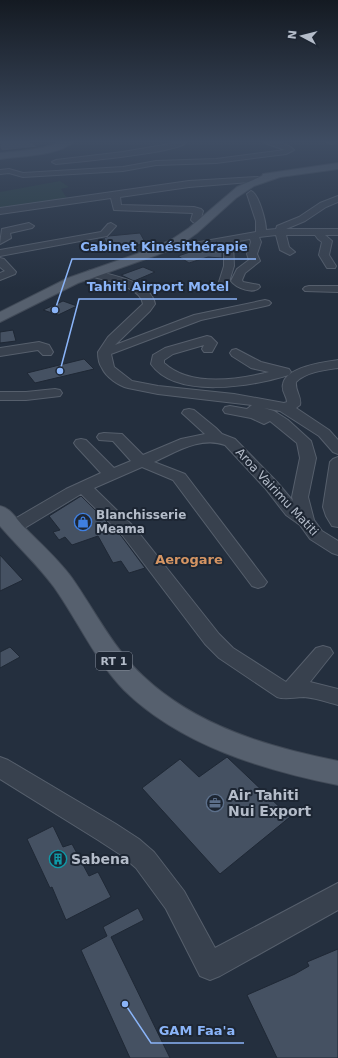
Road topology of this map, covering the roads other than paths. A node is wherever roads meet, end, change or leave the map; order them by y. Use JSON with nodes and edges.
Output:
{"nodes":[{"id":1,"x":111,"y":190,"type":"edge"},
{"id":2,"x":144,"y":190,"type":"edge"},
{"id":3,"x":234,"y":190,"type":"edge"},
{"id":4,"x":239,"y":190,"type":"edge"},
{"id":5,"x":251,"y":194,"type":"dead end"},
{"id":6,"x":116,"y":195,"type":"junction"},
{"id":7,"x":338,"y":199,"type":"edge"},
{"id":8,"x":223,"y":204,"type":"junction"},
{"id":9,"x":0,"y":211,"type":"edge"},
{"id":10,"x":204,"y":222,"type":"junction"},
{"id":11,"x":29,"y":226,"type":"dead end"},
{"id":12,"x":111,"y":226,"type":"dead end"},
{"id":13,"x":276,"y":232,"type":"junction"},
{"id":14,"x":319,"y":232,"type":"junction"},
{"id":15,"x":338,"y":232,"type":"edge"},
{"id":16,"x":257,"y":234,"type":"junction"},
{"id":17,"x":225,"y":240,"type":"junction"},
{"id":18,"x":0,"y":241,"type":"edge"},
{"id":19,"x":90,"y":241,"type":"dead end"},
{"id":20,"x":45,"y":244,"type":"junction"},
{"id":21,"x":172,"y":244,"type":"junction"},
{"id":22,"x":17,"y":250,"type":"junction"},
{"id":23,"x":290,"y":252,"type":"dead end"},
{"id":24,"x":0,"y":253,"type":"edge"},
{"id":25,"x":30,"y":257,"type":"dead end"},
{"id":26,"x":0,"y":261,"type":"edge"},
{"id":27,"x":331,"y":266,"type":"dead end"},
{"id":28,"x":91,"y":275,"type":"junction"},
{"id":29,"x":0,"y":276,"type":"edge"},
{"id":30,"x":224,"y":282,"type":"dead end"},
{"id":31,"x":255,"y":287,"type":"dead end"},
{"id":32,"x":309,"y":289,"type":"dead end"},
{"id":33,"x":338,"y":289,"type":"edge"},
{"id":34,"x":265,"y":303,"type":"dead end"},
{"id":35,"x":205,"y":309,"type":"dead end"},
{"id":36,"x":1,"y":317,"type":"edge"},
{"id":37,"x":157,"y":332,"type":"junction"},
{"id":38,"x":208,"y":349,"type":"dead end"},
{"id":39,"x":0,"y":352,"type":"edge"},
{"id":40,"x":48,"y":352,"type":"dead end"},
{"id":41,"x":104,"y":352,"type":"junction"},
{"id":42,"x":236,"y":353,"type":"dead end"},
{"id":43,"x":338,"y":364,"type":"edge"},
{"id":44,"x":290,"y":374,"type":"junction"},
{"id":45,"x":171,"y":391,"type":"junction"},
{"id":46,"x":56,"y":393,"type":"dead end"},
{"id":47,"x":0,"y":396,"type":"edge"},
{"id":48,"x":284,"y":407,"type":"junction"},
{"id":49,"x":230,"y":410,"type":"dead end"},
{"id":50,"x":189,"y":413,"type":"dead end"},
{"id":51,"x":104,"y":437,"type":"dead end"},
{"id":52,"x":216,"y":437,"type":"junction"},
{"id":53,"x":81,"y":443,"type":"dead end"},
{"id":54,"x":306,"y":448,"type":"junction"},
{"id":55,"x":338,"y":449,"type":"edge"},
{"id":56,"x":141,"y":462,"type":"junction"},
{"id":57,"x":338,"y":462,"type":"edge"},
{"id":58,"x":111,"y":474,"type":"junction"},
{"id":59,"x":84,"y":487,"type":"junction"},
{"id":60,"x":6,"y":520,"type":"edge"},
{"id":61,"x":306,"y":520,"type":"junction"},
{"id":62,"x":338,"y":522,"type":"edge"},
{"id":63,"x":338,"y":549,"type":"edge"},
{"id":64,"x":258,"y":582,"type":"dead end"},
{"id":65,"x":323,"y":653,"type":"dead end"},
{"id":66,"x":292,"y":689,"type":"junction"},
{"id":67,"x":338,"y":697,"type":"edge"},
{"id":68,"x":0,"y":767,"type":"edge"},
{"id":69,"x":334,"y":768,"type":"edge"},
{"id":70,"x":338,"y":896,"type":"edge"}],
"edges":[{"from":1,"to":6,"type":"street"},
{"from":2,"to":6,"type":"street"},
{"from":3,"to":8,"type":"main road"},
{"from":4,"to":8,"type":"main road"},
{"from":5,"to":16,"type":"street"},
{"from":6,"to":9,"type":"street"},
{"from":6,"to":10,"type":"street"},
{"from":7,"to":13,"type":"street"},
{"from":8,"to":10,"type":"main road"},
{"from":10,"to":21,"type":"main road"},
{"from":11,"to":18,"type":"street"},
{"from":12,"to":20,"type":"street"},
{"from":13,"to":14,"type":"street"},
{"from":13,"to":16,"type":"street"},
{"from":13,"to":23,"type":"street"},
{"from":14,"to":15,"type":"street"},
{"from":14,"to":27,"type":"street"},
{"from":16,"to":17,"type":"street"},
{"from":16,"to":31,"type":"street"},
{"from":17,"to":21,"type":"street"},
{"from":17,"to":30,"type":"street"},
{"from":19,"to":20,"type":"street"},
{"from":20,"to":22,"type":"street"},
{"from":21,"to":28,"type":"main road"},
{"from":22,"to":24,"type":"street"},
{"from":22,"to":25,"type":"street"},
{"from":26,"to":29,"type":"street"},
{"from":28,"to":36,"type":"main road"},
{"from":28,"to":36,"type":"main road"},
{"from":28,"to":41,"type":"street"},
{"from":32,"to":33,"type":"street"},
{"from":34,"to":37,"type":"street"},
{"from":35,"to":37,"type":"street"},
{"from":37,"to":41,"type":"street"},
{"from":38,"to":44,"type":"street"},
{"from":39,"to":40,"type":"street"},
{"from":41,"to":45,"type":"street"},
{"from":42,"to":44,"type":"street"},
{"from":43,"to":44,"type":"street"},
{"from":44,"to":48,"type":"street"},
{"from":45,"to":48,"type":"street"},
{"from":45,"to":54,"type":"street"},
{"from":46,"to":47,"type":"street"},
{"from":48,"to":55,"type":"street"},
{"from":49,"to":54,"type":"street"},
{"from":50,"to":52,"type":"street","name":"Aroa Vairimu Matiti"},
{"from":51,"to":56,"type":"street"},
{"from":52,"to":56,"type":"street"},
{"from":52,"to":61,"type":"street","name":"Aroa Vairimu Matiti"},
{"from":53,"to":58,"type":"street"},
{"from":54,"to":61,"type":"street"},
{"from":56,"to":58,"type":"street"},
{"from":56,"to":64,"type":"street"},
{"from":57,"to":62,"type":"street"},
{"from":58,"to":59,"type":"street"},
{"from":59,"to":60,"type":"street"},
{"from":59,"to":66,"type":"street"},
{"from":60,"to":69,"type":"main road","number":"RT 1"},
{"from":61,"to":63,"type":"street","name":"Aroa Vairimu Matiti"},
{"from":65,"to":66,"type":"street"},
{"from":66,"to":67,"type":"street"},
{"from":68,"to":70,"type":"street"}]}
